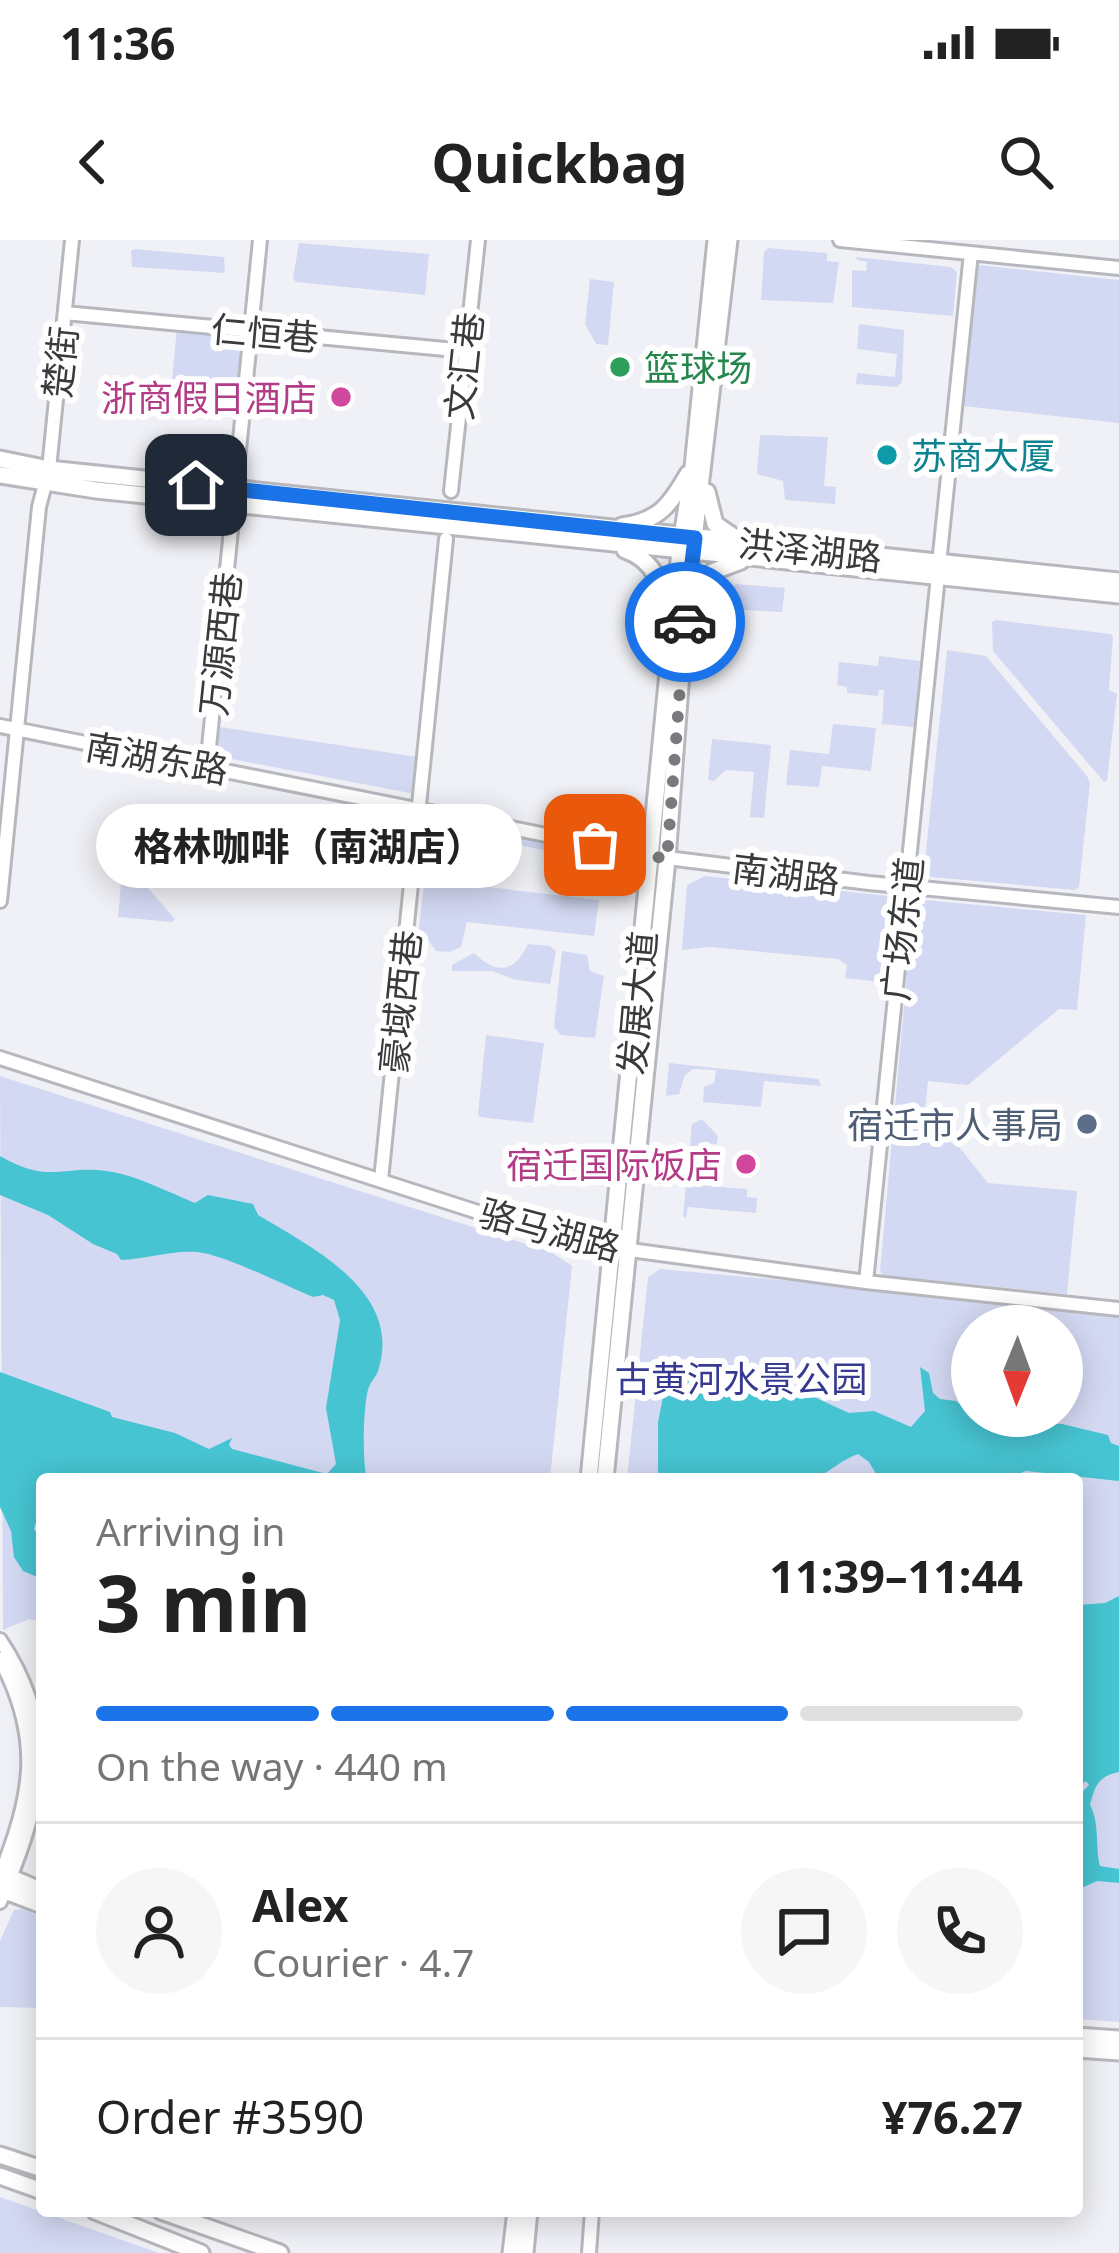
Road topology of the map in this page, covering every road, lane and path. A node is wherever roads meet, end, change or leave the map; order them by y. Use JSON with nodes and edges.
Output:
{"nodes":[{"id":1,"x":72,"y":240,"type":"edge"},
{"id":2,"x":260,"y":240,"type":"edge"},
{"id":3,"x":478,"y":240,"type":"edge"},
{"id":4,"x":716,"y":240,"type":"edge"},
{"id":5,"x":730,"y":240,"type":"edge"},
{"id":6,"x":840,"y":240,"type":"edge"},
{"id":7,"x":905,"y":243,"type":"edge"},
{"id":8,"x":970,"y":253,"type":"junction"},
{"id":9,"x":1119,"y":268,"type":"edge"},
{"id":10,"x":64,"y":313,"type":"junction"},
{"id":11,"x":250,"y":332,"type":"junction"},
{"id":12,"x":466,"y":351,"type":"junction"},
{"id":13,"x":0,"y":459,"type":"edge"},
{"id":14,"x":699,"y":467,"type":"junction"},
{"id":15,"x":237,"y":470,"type":"dead end"},
{"id":16,"x":0,"y":476,"type":"edge"},
{"id":17,"x":46,"y":476,"type":"junction"},
{"id":18,"x":451,"y":491,"type":"dead end"},
{"id":19,"x":232,"y":520,"type":"dead end"},
{"id":20,"x":582,"y":534,"type":"junction"},
{"id":21,"x":446,"y":538,"type":"dead end"},
{"id":22,"x":687,"y":544,"type":"junction"},
{"id":23,"x":769,"y":553,"type":"junction"},
{"id":24,"x":939,"y":570,"type":"junction"},
{"id":25,"x":1119,"y":581,"type":"edge"},
{"id":26,"x":1119,"y":595,"type":"edge"},
{"id":27,"x":678,"y":637,"type":"junction"},
{"id":28,"x":0,"y":726,"type":"edge"},
{"id":29,"x":17,"y":732,"type":"junction"},
{"id":30,"x":208,"y":767,"type":"junction"},
{"id":31,"x":420,"y":808,"type":"junction"},
{"id":32,"x":659,"y":858,"type":"junction"},
{"id":33,"x":906,"y":887,"type":"junction"},
{"id":34,"x":0,"y":901,"type":"edge"},
{"id":35,"x":1119,"y":908,"type":"edge"},
{"id":36,"x":0,"y":1058,"type":"edge"},
{"id":37,"x":382,"y":1180,"type":"junction"},
{"id":38,"x":622,"y":1251,"type":"junction"},
{"id":39,"x":866,"y":1282,"type":"junction"},
{"id":40,"x":1119,"y":1309,"type":"edge"},
{"id":41,"x":591,"y":1473,"type":"edge"},
{"id":42,"x":604,"y":1473,"type":"edge"},
{"id":43,"x":0,"y":1640,"type":"edge"},
{"id":44,"x":0,"y":1659,"type":"edge"},
{"id":45,"x":36,"y":1728,"type":"edge"},
{"id":46,"x":36,"y":1791,"type":"edge"},
{"id":47,"x":2,"y":1883,"type":"edge"},
{"id":48,"x":36,"y":1890,"type":"edge"},
{"id":49,"x":36,"y":1902,"type":"edge"},
{"id":50,"x":1083,"y":2036,"type":"edge"},
{"id":51,"x":1119,"y":2039,"type":"edge"},
{"id":52,"x":1083,"y":2049,"type":"edge"},
{"id":53,"x":1119,"y":2052,"type":"edge"},
{"id":54,"x":0,"y":2155,"type":"edge"},
{"id":55,"x":36,"y":2167,"type":"edge"},
{"id":56,"x":0,"y":2176,"type":"edge"},
{"id":57,"x":36,"y":2189,"type":"edge"},
{"id":58,"x":109,"y":2217,"type":"edge"},
{"id":59,"x":177,"y":2217,"type":"edge"},
{"id":60,"x":523,"y":2217,"type":"edge"},
{"id":61,"x":524,"y":2217,"type":"edge"},
{"id":62,"x":592,"y":2217,"type":"edge"},
{"id":63,"x":201,"y":2253,"type":"edge"},
{"id":64,"x":280,"y":2253,"type":"edge"},
{"id":65,"x":511,"y":2253,"type":"edge"},
{"id":66,"x":526,"y":2253,"type":"edge"},
{"id":67,"x":589,"y":2253,"type":"edge"}],
"edges":[{"from":1,"to":10,"type":"street","name":"楚街"},
{"from":2,"to":11,"type":"street"},
{"from":3,"to":12,"type":"street","name":"文汇巷"},
{"from":4,"to":14,"type":"main road","name":"发展大道"},
{"from":5,"to":14,"type":"main road","name":"发展大道"},
{"from":6,"to":7,"type":"street"},
{"from":7,"to":8,"type":"street"},
{"from":8,"to":9,"type":"street"},
{"from":8,"to":24,"type":"street","name":"广场东道"},
{"from":10,"to":11,"type":"street","name":"仁恒巷"},
{"from":10,"to":17,"type":"street","name":"楚街"},
{"from":11,"to":12,"type":"street","name":"仁恒巷"},
{"from":11,"to":15,"type":"street"},
{"from":12,"to":18,"type":"street","name":"文汇巷"},
{"from":13,"to":17,"type":"main road","name":"洪泽湖路"},
{"from":14,"to":20,"type":"main road"},
{"from":14,"to":22,"type":"main road","name":"发展大道"},
{"from":14,"to":23,"type":"main road"},
{"from":16,"to":17,"type":"main road","name":"洪泽湖路"},
{"from":17,"to":20,"type":"main road","name":"洪泽湖路"},
{"from":17,"to":29,"type":"street","name":"楚街"},
{"from":19,"to":30,"type":"street","name":"万源西巷"},
{"from":20,"to":22,"type":"main road","name":"洪泽湖路"},
{"from":20,"to":27,"type":"main road"},
{"from":21,"to":31,"type":"street","name":"豪域西巷"},
{"from":22,"to":23,"type":"main road","name":"洪泽湖路"},
{"from":22,"to":27,"type":"main road","name":"发展大道"},
{"from":23,"to":24,"type":"main road","name":"洪泽湖路"},
{"from":23,"to":27,"type":"main road"},
{"from":24,"to":25,"type":"main road","name":"洪泽湖路"},
{"from":24,"to":26,"type":"main road","name":"洪泽湖路"},
{"from":24,"to":33,"type":"street","name":"广场东道"},
{"from":27,"to":32,"type":"main road","name":"发展大道"},
{"from":28,"to":29,"type":"street","name":"南湖东路"},
{"from":29,"to":30,"type":"street","name":"南湖东路"},
{"from":29,"to":34,"type":"street","name":"楚街"},
{"from":30,"to":31,"type":"street","name":"南湖东路"},
{"from":31,"to":32,"type":"street","name":"南湖东路"},
{"from":31,"to":37,"type":"street","name":"豪域西巷"},
{"from":32,"to":33,"type":"street","name":"南湖路"},
{"from":32,"to":38,"type":"main road","name":"发展大道"},
{"from":33,"to":35,"type":"street","name":"南湖路"},
{"from":33,"to":39,"type":"street","name":"广场东道"},
{"from":36,"to":37,"type":"street","name":"骆马湖路"},
{"from":37,"to":38,"type":"street","name":"骆马湖路"},
{"from":38,"to":39,"type":"street","name":"骆马湖路"},
{"from":38,"to":41,"type":"main road","name":"发展大道"},
{"from":38,"to":42,"type":"main road","name":"发展大道"},
{"from":39,"to":40,"type":"street","name":"骆马湖路"},
{"from":43,"to":45,"type":"street"},
{"from":44,"to":47,"type":"street"},
{"from":46,"to":47,"type":"street"},
{"from":47,"to":48,"type":"main road"},
{"from":47,"to":49,"type":"main road"},
{"from":50,"to":51,"type":"main road"},
{"from":52,"to":53,"type":"main road"},
{"from":54,"to":55,"type":"main road"},
{"from":56,"to":57,"type":"main road"},
{"from":58,"to":63,"type":"main road"},
{"from":59,"to":64,"type":"main road"},
{"from":60,"to":65,"type":"main road"},
{"from":61,"to":66,"type":"main road"},
{"from":62,"to":67,"type":"street"}]}
